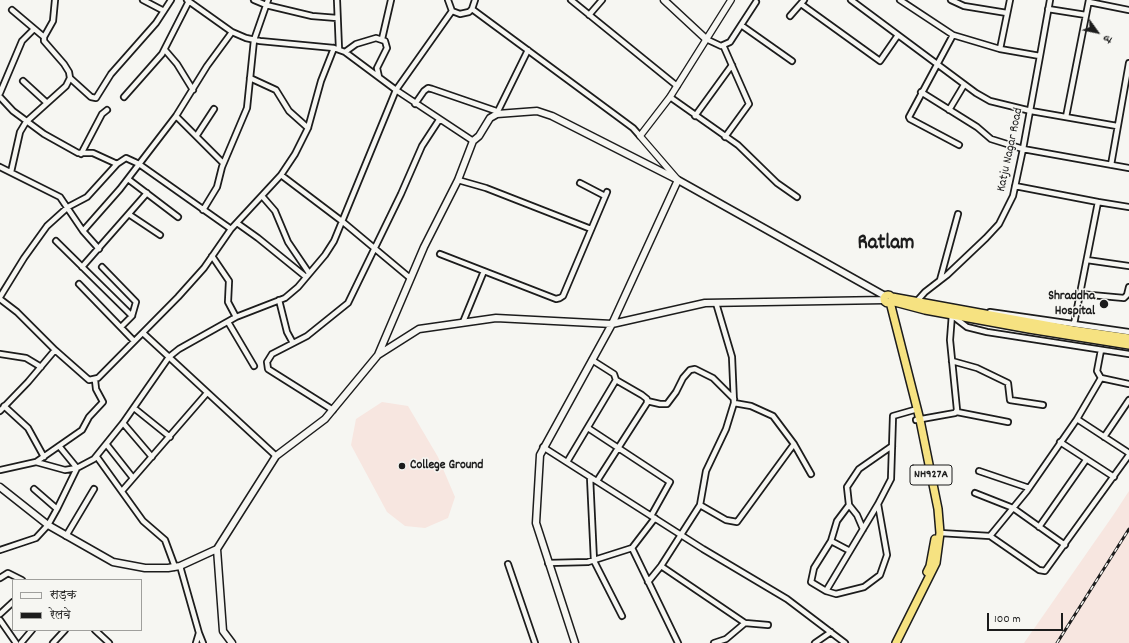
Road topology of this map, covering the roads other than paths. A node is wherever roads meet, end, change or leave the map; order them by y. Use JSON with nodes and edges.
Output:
{"nodes":[{"id":1,"x":55,"y":0,"type":"edge"},
{"id":2,"x":143,"y":0,"type":"edge"},
{"id":3,"x":171,"y":0,"type":"edge"},
{"id":4,"x":254,"y":0,"type":"edge"},
{"id":5,"x":337,"y":0,"type":"edge"},
{"id":6,"x":391,"y":0,"type":"edge"},
{"id":7,"x":448,"y":0,"type":"edge"},
{"id":8,"x":475,"y":0,"type":"edge"},
{"id":9,"x":571,"y":0,"type":"edge"},
{"id":10,"x":602,"y":0,"type":"edge"},
{"id":11,"x":664,"y":0,"type":"edge"},
{"id":12,"x":724,"y":0,"type":"edge"},
{"id":13,"x":851,"y":0,"type":"edge"},
{"id":14,"x":900,"y":0,"type":"edge"},
{"id":15,"x":1010,"y":0,"type":"edge"},
{"id":16,"x":1050,"y":0,"type":"edge"},
{"id":17,"x":188,"y":1,"type":"edge"},
{"id":18,"x":954,"y":1,"type":"edge"},
{"id":19,"x":1089,"y":1,"type":"edge"},
{"id":20,"x":267,"y":2,"type":"edge"},
{"id":21,"x":730,"y":2,"type":"edge"},
{"id":22,"x":756,"y":2,"type":"dead end"},
{"id":23,"x":803,"y":2,"type":"edge"},
{"id":24,"x":472,"y":8,"type":"junction"},
{"id":25,"x":1048,"y":9,"type":"junction"},
{"id":26,"x":12,"y":10,"type":"dead end"},
{"id":27,"x":1129,"y":10,"type":"edge"},
{"id":28,"x":164,"y":11,"type":"junction"},
{"id":29,"x":452,"y":11,"type":"junction"},
{"id":30,"x":1007,"y":12,"type":"junction"},
{"id":31,"x":589,"y":15,"type":"junction"},
{"id":32,"x":1086,"y":15,"type":"junction"},
{"id":33,"x":790,"y":16,"type":"dead end"},
{"id":34,"x":337,"y":18,"type":"junction"},
{"id":35,"x":741,"y":25,"type":"junction"},
{"id":36,"x":34,"y":28,"type":"junction"},
{"id":37,"x":232,"y":32,"type":"junction"},
{"id":38,"x":898,"y":35,"type":"junction"},
{"id":39,"x":953,"y":35,"type":"junction"},
{"id":40,"x":44,"y":37,"type":"junction"},
{"id":41,"x":706,"y":38,"type":"junction"},
{"id":42,"x":382,"y":39,"type":"junction"},
{"id":43,"x":254,"y":40,"type":"junction"},
{"id":44,"x":723,"y":45,"type":"junction"},
{"id":45,"x":334,"y":48,"type":"junction"},
{"id":46,"x":1000,"y":49,"type":"junction"},
{"id":47,"x":165,"y":50,"type":"junction"},
{"id":48,"x":339,"y":50,"type":"junction"},
{"id":49,"x":528,"y":50,"type":"junction"},
{"id":50,"x":345,"y":52,"type":"junction"},
{"id":51,"x":1040,"y":56,"type":"junction"},
{"id":52,"x":792,"y":61,"type":"dead end"},
{"id":53,"x":1129,"y":63,"type":"edge"},
{"id":54,"x":732,"y":64,"type":"junction"},
{"id":55,"x":936,"y":64,"type":"junction"},
{"id":56,"x":70,"y":78,"type":"junction"},
{"id":57,"x":250,"y":78,"type":"junction"},
{"id":58,"x":379,"y":78,"type":"junction"},
{"id":59,"x":23,"y":81,"type":"dead end"},
{"id":60,"x":964,"y":85,"type":"junction"},
{"id":61,"x":677,"y":86,"type":"junction"},
{"id":62,"x":193,"y":90,"type":"junction"},
{"id":63,"x":396,"y":90,"type":"junction"},
{"id":64,"x":921,"y":92,"type":"junction"},
{"id":65,"x":0,"y":93,"type":"edge"},
{"id":66,"x":0,"y":97,"type":"edge"},
{"id":67,"x":124,"y":97,"type":"dead end"},
{"id":68,"x":670,"y":97,"type":"junction"},
{"id":69,"x":47,"y":103,"type":"junction"},
{"id":70,"x":415,"y":104,"type":"junction"},
{"id":71,"x":214,"y":109,"type":"dead end"},
{"id":72,"x":107,"y":110,"type":"dead end"},
{"id":73,"x":949,"y":110,"type":"junction"},
{"id":74,"x":1030,"y":111,"type":"junction"},
{"id":75,"x":496,"y":112,"type":"junction"},
{"id":76,"x":176,"y":116,"type":"junction"},
{"id":77,"x":695,"y":116,"type":"junction"},
{"id":78,"x":1066,"y":117,"type":"junction"},
{"id":79,"x":439,"y":120,"type":"junction"},
{"id":80,"x":26,"y":122,"type":"junction"},
{"id":81,"x":1117,"y":126,"type":"junction"},
{"id":82,"x":308,"y":128,"type":"junction"},
{"id":83,"x":197,"y":135,"type":"junction"},
{"id":84,"x":640,"y":136,"type":"junction"},
{"id":85,"x":725,"y":137,"type":"junction"},
{"id":86,"x":473,"y":141,"type":"junction"},
{"id":87,"x":959,"y":145,"type":"dead end"},
{"id":88,"x":1024,"y":149,"type":"junction"},
{"id":89,"x":81,"y":154,"type":"junction"},
{"id":90,"x":223,"y":163,"type":"junction"},
{"id":91,"x":117,"y":164,"type":"junction"},
{"id":92,"x":139,"y":164,"type":"junction"},
{"id":93,"x":1111,"y":165,"type":"junction"},
{"id":94,"x":1129,"y":168,"type":"edge"},
{"id":95,"x":1,"y":169,"type":"edge"},
{"id":96,"x":11,"y":172,"type":"junction"},
{"id":97,"x":281,"y":175,"type":"junction"},
{"id":98,"x":128,"y":179,"type":"junction"},
{"id":99,"x":458,"y":180,"type":"junction"},
{"id":100,"x":678,"y":180,"type":"junction"},
{"id":101,"x":580,"y":183,"type":"dead end"},
{"id":102,"x":1015,"y":186,"type":"junction"},
{"id":103,"x":147,"y":193,"type":"junction"},
{"id":104,"x":262,"y":196,"type":"junction"},
{"id":105,"x":797,"y":197,"type":"dead end"},
{"id":106,"x":1098,"y":202,"type":"junction"},
{"id":107,"x":68,"y":207,"type":"junction"},
{"id":108,"x":1129,"y":207,"type":"edge"},
{"id":109,"x":203,"y":210,"type":"junction"},
{"id":110,"x":958,"y":214,"type":"dead end"},
{"id":111,"x":130,"y":215,"type":"junction"},
{"id":112,"x":178,"y":216,"type":"dead end"},
{"id":113,"x":343,"y":222,"type":"junction"},
{"id":114,"x":237,"y":223,"type":"junction"},
{"id":115,"x":592,"y":229,"type":"junction"},
{"id":116,"x":231,"y":230,"type":"junction"},
{"id":117,"x":83,"y":231,"type":"junction"},
{"id":118,"x":160,"y":235,"type":"dead end"},
{"id":119,"x":56,"y":241,"type":"dead end"},
{"id":120,"x":374,"y":248,"type":"junction"},
{"id":121,"x":99,"y":249,"type":"junction"},
{"id":122,"x":440,"y":254,"type":"dead end"},
{"id":123,"x":212,"y":256,"type":"junction"},
{"id":124,"x":1087,"y":260,"type":"junction"},
{"id":125,"x":1129,"y":266,"type":"edge"},
{"id":126,"x":82,"y":267,"type":"junction"},
{"id":127,"x":102,"y":267,"type":"dead end"},
{"id":128,"x":484,"y":271,"type":"junction"},
{"id":129,"x":307,"y":275,"type":"junction"},
{"id":130,"x":410,"y":278,"type":"junction"},
{"id":131,"x":940,"y":280,"type":"junction"},
{"id":132,"x":79,"y":284,"type":"dead end"},
{"id":133,"x":1129,"y":287,"type":"edge"},
{"id":134,"x":1080,"y":294,"type":"junction"},
{"id":135,"x":0,"y":298,"type":"edge"},
{"id":136,"x":279,"y":300,"type":"junction"},
{"id":137,"x":888,"y":300,"type":"junction"},
{"id":138,"x":917,"y":301,"type":"junction"},
{"id":139,"x":716,"y":304,"type":"junction"},
{"id":140,"x":953,"y":311,"type":"junction"},
{"id":141,"x":132,"y":316,"type":"junction"},
{"id":142,"x":236,"y":317,"type":"junction"},
{"id":143,"x":228,"y":322,"type":"junction"},
{"id":144,"x":463,"y":322,"type":"junction"},
{"id":145,"x":612,"y":324,"type":"junction"},
{"id":146,"x":1074,"y":324,"type":"junction"},
{"id":147,"x":121,"y":327,"type":"junction"},
{"id":148,"x":1129,"y":332,"type":"edge"},
{"id":149,"x":143,"y":333,"type":"junction"},
{"id":150,"x":1129,"y":338,"type":"edge"},
{"id":151,"x":134,"y":341,"type":"junction"},
{"id":152,"x":293,"y":343,"type":"junction"},
{"id":153,"x":1129,"y":345,"type":"edge"},
{"id":154,"x":55,"y":350,"type":"junction"},
{"id":155,"x":1101,"y":350,"type":"junction"},
{"id":156,"x":0,"y":354,"type":"edge"},
{"id":157,"x":1129,"y":354,"type":"edge"},
{"id":158,"x":378,"y":355,"type":"junction"},
{"id":159,"x":170,"y":357,"type":"junction"},
{"id":160,"x":592,"y":360,"type":"junction"},
{"id":161,"x":952,"y":361,"type":"junction"},
{"id":162,"x":254,"y":366,"type":"dead end"},
{"id":163,"x":41,"y":367,"type":"junction"},
{"id":164,"x":1101,"y":378,"type":"junction"},
{"id":165,"x":95,"y":380,"type":"junction"},
{"id":166,"x":616,"y":380,"type":"junction"},
{"id":167,"x":1129,"y":384,"type":"edge"},
{"id":168,"x":207,"y":393,"type":"junction"},
{"id":169,"x":1129,"y":400,"type":"edge"},
{"id":170,"x":647,"y":401,"type":"junction"},
{"id":171,"x":734,"y":401,"type":"junction"},
{"id":172,"x":1043,"y":405,"type":"dead end"},
{"id":173,"x":4,"y":406,"type":"junction"},
{"id":174,"x":134,"y":408,"type":"junction"},
{"id":175,"x":333,"y":410,"type":"junction"},
{"id":176,"x":914,"y":410,"type":"junction"},
{"id":177,"x":0,"y":411,"type":"edge"},
{"id":178,"x":957,"y":412,"type":"junction"},
{"id":179,"x":1077,"y":419,"type":"junction"},
{"id":180,"x":918,"y":420,"type":"junction"},
{"id":181,"x":1008,"y":422,"type":"dead end"},
{"id":182,"x":123,"y":424,"type":"junction"},
{"id":183,"x":588,"y":428,"type":"junction"},
{"id":184,"x":170,"y":437,"type":"junction"},
{"id":185,"x":1104,"y":437,"type":"junction"},
{"id":186,"x":1060,"y":442,"type":"junction"},
{"id":187,"x":107,"y":444,"type":"junction"},
{"id":188,"x":794,"y":444,"type":"junction"},
{"id":189,"x":59,"y":446,"type":"junction"},
{"id":190,"x":892,"y":446,"type":"junction"},
{"id":191,"x":544,"y":447,"type":"junction"},
{"id":192,"x":618,"y":447,"type":"junction"},
{"id":193,"x":1129,"y":454,"type":"edge"},
{"id":194,"x":276,"y":456,"type":"junction"},
{"id":195,"x":44,"y":457,"type":"junction"},
{"id":196,"x":97,"y":457,"type":"junction"},
{"id":197,"x":152,"y":457,"type":"junction"},
{"id":198,"x":1086,"y":460,"type":"junction"},
{"id":199,"x":36,"y":462,"type":"junction"},
{"id":200,"x":567,"y":462,"type":"junction"},
{"id":201,"x":77,"y":468,"type":"junction"},
{"id":202,"x":0,"y":470,"type":"edge"},
{"id":203,"x":979,"y":471,"type":"dead end"},
{"id":204,"x":811,"y":474,"type":"dead end"},
{"id":205,"x":590,"y":477,"type":"junction"},
{"id":206,"x":1114,"y":477,"type":"junction"},
{"id":207,"x":133,"y":478,"type":"junction"},
{"id":208,"x":598,"y":481,"type":"junction"},
{"id":209,"x":0,"y":487,"type":"edge"},
{"id":210,"x":1029,"y":488,"type":"junction"},
{"id":211,"x":34,"y":489,"type":"dead end"},
{"id":212,"x":94,"y":489,"type":"dead end"},
{"id":213,"x":122,"y":491,"type":"junction"},
{"id":214,"x":975,"y":493,"type":"dead end"},
{"id":215,"x":700,"y":504,"type":"junction"},
{"id":216,"x":878,"y":504,"type":"junction"},
{"id":217,"x":849,"y":505,"type":"junction"},
{"id":218,"x":1013,"y":508,"type":"junction"},
{"id":219,"x":57,"y":509,"type":"junction"},
{"id":220,"x":653,"y":517,"type":"junction"},
{"id":221,"x":48,"y":525,"type":"junction"},
{"id":222,"x":1039,"y":527,"type":"junction"},
{"id":223,"x":863,"y":529,"type":"junction"},
{"id":224,"x":940,"y":533,"type":"junction"},
{"id":225,"x":681,"y":535,"type":"junction"},
{"id":226,"x":66,"y":536,"type":"junction"},
{"id":227,"x":990,"y":536,"type":"junction"},
{"id":228,"x":831,"y":541,"type":"junction"},
{"id":229,"x":1065,"y":545,"type":"junction"},
{"id":230,"x":632,"y":548,"type":"junction"},
{"id":231,"x":217,"y":549,"type":"junction"},
{"id":232,"x":0,"y":550,"type":"edge"},
{"id":233,"x":850,"y":551,"type":"junction"},
{"id":234,"x":594,"y":561,"type":"junction"},
{"id":235,"x":548,"y":563,"type":"junction"},
{"id":236,"x":508,"y":564,"type":"dead end"},
{"id":237,"x":177,"y":566,"type":"junction"},
{"id":238,"x":661,"y":566,"type":"junction"},
{"id":239,"x":0,"y":578,"type":"edge"},
{"id":240,"x":20,"y":579,"type":"edge"},
{"id":241,"x":648,"y":582,"type":"junction"},
{"id":242,"x":826,"y":591,"type":"junction"},
{"id":243,"x":12,"y":603,"type":"edge"},
{"id":244,"x":0,"y":614,"type":"edge"},
{"id":245,"x":622,"y":616,"type":"dead end"},
{"id":246,"x":0,"y":620,"type":"edge"},
{"id":247,"x":746,"y":624,"type":"junction"},
{"id":248,"x":768,"y":625,"type":"dead end"},
{"id":249,"x":31,"y":631,"type":"edge"},
{"id":250,"x":64,"y":631,"type":"edge"},
{"id":251,"x":96,"y":631,"type":"edge"},
{"id":252,"x":831,"y":632,"type":"junction"},
{"id":253,"x":199,"y":633,"type":"junction"},
{"id":254,"x":16,"y":643,"type":"edge"},
{"id":255,"x":21,"y":643,"type":"edge"},
{"id":256,"x":53,"y":643,"type":"edge"},
{"id":257,"x":110,"y":643,"type":"edge"},
{"id":258,"x":196,"y":643,"type":"edge"},
{"id":259,"x":202,"y":643,"type":"edge"},
{"id":260,"x":232,"y":643,"type":"edge"},
{"id":261,"x":535,"y":643,"type":"edge"},
{"id":262,"x":575,"y":643,"type":"edge"},
{"id":263,"x":678,"y":643,"type":"edge"},
{"id":264,"x":714,"y":643,"type":"edge"},
{"id":265,"x":815,"y":643,"type":"edge"},
{"id":266,"x":845,"y":643,"type":"edge"},
{"id":267,"x":890,"y":643,"type":"edge"},
{"id":268,"x":896,"y":643,"type":"edge"}],
"edges":[{"from":1,"to":40,"type":"street"},
{"from":2,"to":28,"type":"street"},
{"from":3,"to":28,"type":"street"},
{"from":4,"to":20,"type":"street"},
{"from":5,"to":34,"type":"street"},
{"from":6,"to":42,"type":"street"},
{"from":7,"to":29,"type":"street"},
{"from":8,"to":24,"type":"street"},
{"from":9,"to":31,"type":"street"},
{"from":10,"to":31,"type":"street"},
{"from":11,"to":41,"type":"main road"},
{"from":12,"to":21,"type":"street"},
{"from":13,"to":38,"type":"street"},
{"from":14,"to":39,"type":"street"},
{"from":15,"to":30,"type":"street"},
{"from":16,"to":25,"type":"street","name":"Katju Nagar Road"},
{"from":17,"to":37,"type":"street"},
{"from":17,"to":47,"type":"street"},
{"from":18,"to":30,"type":"street"},
{"from":19,"to":27,"type":"street"},
{"from":19,"to":32,"type":"street"},
{"from":20,"to":34,"type":"street"},
{"from":20,"to":43,"type":"street"},
{"from":21,"to":41,"type":"street"},
{"from":22,"to":35,"type":"street"},
{"from":23,"to":33,"type":"street"},
{"from":23,"to":38,"type":"street"},
{"from":24,"to":29,"type":"street"},
{"from":24,"to":49,"type":"street"},
{"from":25,"to":32,"type":"street"},
{"from":25,"to":51,"type":"street","name":"Katju Nagar Road"},
{"from":26,"to":36,"type":"street"},
{"from":28,"to":56,"type":"street"},
{"from":29,"to":63,"type":"street"},
{"from":30,"to":46,"type":"street"},
{"from":31,"to":61,"type":"street"},
{"from":32,"to":78,"type":"street"},
{"from":34,"to":48,"type":"street"},
{"from":35,"to":44,"type":"street"},
{"from":35,"to":52,"type":"street"},
{"from":36,"to":40,"type":"street"},
{"from":36,"to":65,"type":"street"},
{"from":37,"to":43,"type":"street"},
{"from":37,"to":62,"type":"street"},
{"from":38,"to":55,"type":"street"},
{"from":39,"to":46,"type":"street"},
{"from":39,"to":55,"type":"street"},
{"from":40,"to":56,"type":"street"},
{"from":41,"to":44,"type":"street"},
{"from":41,"to":61,"type":"street"},
{"from":42,"to":50,"type":"street"},
{"from":42,"to":58,"type":"street"},
{"from":43,"to":45,"type":"street"},
{"from":43,"to":57,"type":"street"},
{"from":44,"to":54,"type":"street"},
{"from":45,"to":48,"type":"street"},
{"from":45,"to":82,"type":"street"},
{"from":46,"to":51,"type":"street"},
{"from":47,"to":62,"type":"street"},
{"from":47,"to":67,"type":"street"},
{"from":48,"to":50,"type":"street"},
{"from":49,"to":75,"type":"street"},
{"from":49,"to":84,"type":"street"},
{"from":50,"to":58,"type":"street"},
{"from":51,"to":74,"type":"street","name":"Katju Nagar Road"},
{"from":53,"to":81,"type":"street"},
{"from":54,"to":77,"type":"street"},
{"from":54,"to":85,"type":"street"},
{"from":55,"to":60,"type":"street"},
{"from":55,"to":64,"type":"street"},
{"from":56,"to":69,"type":"street"},
{"from":57,"to":82,"type":"street"},
{"from":57,"to":90,"type":"street"},
{"from":58,"to":63,"type":"street"},
{"from":59,"to":69,"type":"street"},
{"from":60,"to":73,"type":"street"},
{"from":60,"to":74,"type":"street"},
{"from":61,"to":68,"type":"street"},
{"from":62,"to":76,"type":"street"},
{"from":63,"to":70,"type":"street"},
{"from":63,"to":113,"type":"street"},
{"from":64,"to":73,"type":"street"},
{"from":64,"to":87,"type":"street"},
{"from":66,"to":80,"type":"street"},
{"from":68,"to":77,"type":"street"},
{"from":68,"to":84,"type":"street"},
{"from":69,"to":80,"type":"street"},
{"from":70,"to":75,"type":"street"},
{"from":70,"to":79,"type":"street"},
{"from":71,"to":83,"type":"street"},
{"from":72,"to":89,"type":"street"},
{"from":73,"to":88,"type":"street"},
{"from":74,"to":78,"type":"street"},
{"from":74,"to":88,"type":"street","name":"Katju Nagar Road"},
{"from":75,"to":86,"type":"main road"},
{"from":75,"to":100,"type":"main road"},
{"from":76,"to":83,"type":"street"},
{"from":76,"to":92,"type":"street"},
{"from":77,"to":85,"type":"street"},
{"from":78,"to":81,"type":"street"},
{"from":79,"to":86,"type":"street"},
{"from":79,"to":120,"type":"street"},
{"from":80,"to":89,"type":"street"},
{"from":80,"to":96,"type":"street"},
{"from":81,"to":93,"type":"street"},
{"from":82,"to":97,"type":"street"},
{"from":83,"to":90,"type":"street"},
{"from":84,"to":100,"type":"street"},
{"from":85,"to":105,"type":"street"},
{"from":86,"to":99,"type":"main road"},
{"from":88,"to":93,"type":"street"},
{"from":88,"to":102,"type":"street","name":"Katju Nagar Road"},
{"from":89,"to":91,"type":"street"},
{"from":90,"to":109,"type":"street"},
{"from":91,"to":92,"type":"street"},
{"from":91,"to":107,"type":"street"},
{"from":92,"to":98,"type":"street"},
{"from":92,"to":109,"type":"street"},
{"from":93,"to":94,"type":"street"},
{"from":95,"to":96,"type":"street"},
{"from":96,"to":107,"type":"street"},
{"from":97,"to":104,"type":"street"},
{"from":97,"to":113,"type":"street"},
{"from":98,"to":103,"type":"street"},
{"from":98,"to":117,"type":"street"},
{"from":99,"to":115,"type":"street"},
{"from":99,"to":130,"type":"main road"},
{"from":100,"to":137,"type":"main road"},
{"from":100,"to":145,"type":"main road"},
{"from":101,"to":115,"type":"street"},
{"from":102,"to":106,"type":"street"},
{"from":102,"to":131,"type":"street","name":"Katju Nagar Road"},
{"from":103,"to":111,"type":"street"},
{"from":103,"to":112,"type":"street"},
{"from":104,"to":114,"type":"street"},
{"from":104,"to":129,"type":"street"},
{"from":106,"to":108,"type":"street"},
{"from":106,"to":124,"type":"street"},
{"from":107,"to":117,"type":"street"},
{"from":107,"to":135,"type":"street"},
{"from":109,"to":116,"type":"street"},
{"from":110,"to":131,"type":"street"},
{"from":111,"to":118,"type":"street"},
{"from":111,"to":121,"type":"street"},
{"from":113,"to":120,"type":"street"},
{"from":113,"to":129,"type":"street"},
{"from":114,"to":116,"type":"street"},
{"from":114,"to":129,"type":"street"},
{"from":115,"to":128,"type":"street"},
{"from":116,"to":123,"type":"street"},
{"from":117,"to":121,"type":"street"},
{"from":119,"to":126,"type":"street"},
{"from":120,"to":130,"type":"street"},
{"from":120,"to":152,"type":"street"},
{"from":121,"to":126,"type":"street"},
{"from":122,"to":128,"type":"street"},
{"from":123,"to":142,"type":"street"},
{"from":123,"to":149,"type":"street"},
{"from":124,"to":125,"type":"street"},
{"from":124,"to":134,"type":"street"},
{"from":126,"to":141,"type":"street"},
{"from":127,"to":141,"type":"street"},
{"from":128,"to":144,"type":"street"},
{"from":129,"to":136,"type":"street"},
{"from":130,"to":158,"type":"main road"},
{"from":131,"to":138,"type":"street","name":"Katju Nagar Road"},
{"from":132,"to":147,"type":"street"},
{"from":133,"to":134,"type":"street"},
{"from":134,"to":146,"type":"street"},
{"from":135,"to":154,"type":"street"},
{"from":136,"to":142,"type":"street"},
{"from":136,"to":152,"type":"street"},
{"from":137,"to":138,"type":"highway"},
{"from":137,"to":139,"type":"main road"},
{"from":137,"to":140,"type":"highway"},
{"from":137,"to":176,"type":"highway","number":"NH927A"},
{"from":137,"to":180,"type":"highway","number":"NH927A"},
{"from":138,"to":140,"type":"highway"},
{"from":139,"to":145,"type":"main road"},
{"from":139,"to":171,"type":"street"},
{"from":140,"to":146,"type":"street"},
{"from":140,"to":150,"type":"highway"},
{"from":140,"to":153,"type":"highway"},
{"from":140,"to":155,"type":"street"},
{"from":140,"to":161,"type":"street"},
{"from":141,"to":147,"type":"street"},
{"from":142,"to":143,"type":"street"},
{"from":143,"to":159,"type":"street"},
{"from":143,"to":162,"type":"street"},
{"from":144,"to":145,"type":"main road"},
{"from":144,"to":158,"type":"main road"},
{"from":145,"to":160,"type":"main road"},
{"from":146,"to":148,"type":"street"},
{"from":147,"to":151,"type":"street"},
{"from":149,"to":151,"type":"street"},
{"from":149,"to":159,"type":"street"},
{"from":151,"to":165,"type":"street"},
{"from":152,"to":175,"type":"street"},
{"from":154,"to":163,"type":"street"},
{"from":154,"to":165,"type":"street"},
{"from":155,"to":157,"type":"street"},
{"from":155,"to":164,"type":"street"},
{"from":156,"to":163,"type":"street"},
{"from":158,"to":175,"type":"main road"},
{"from":159,"to":168,"type":"street"},
{"from":159,"to":174,"type":"street"},
{"from":160,"to":166,"type":"street"},
{"from":160,"to":191,"type":"main road"},
{"from":161,"to":172,"type":"street"},
{"from":161,"to":178,"type":"street"},
{"from":163,"to":173,"type":"street"},
{"from":164,"to":167,"type":"street"},
{"from":164,"to":179,"type":"street"},
{"from":165,"to":189,"type":"street"},
{"from":166,"to":170,"type":"street"},
{"from":166,"to":183,"type":"street"},
{"from":168,"to":184,"type":"street"},
{"from":168,"to":194,"type":"street"},
{"from":169,"to":185,"type":"street"},
{"from":170,"to":171,"type":"street"},
{"from":170,"to":192,"type":"street"},
{"from":171,"to":188,"type":"street"},
{"from":171,"to":215,"type":"street"},
{"from":173,"to":177,"type":"street"},
{"from":173,"to":195,"type":"street"},
{"from":174,"to":182,"type":"street"},
{"from":174,"to":184,"type":"street"},
{"from":175,"to":194,"type":"main road"},
{"from":176,"to":180,"type":"highway","number":"NH927A"},
{"from":176,"to":190,"type":"street"},
{"from":178,"to":180,"type":"street"},
{"from":178,"to":181,"type":"street"},
{"from":179,"to":185,"type":"street"},
{"from":179,"to":186,"type":"street"},
{"from":180,"to":224,"type":"highway","number":"NH927A"},
{"from":180,"to":267,"type":"highway","number":"NH927A"},
{"from":182,"to":187,"type":"street"},
{"from":182,"to":197,"type":"street"},
{"from":183,"to":192,"type":"street"},
{"from":183,"to":200,"type":"street"},
{"from":184,"to":197,"type":"street"},
{"from":185,"to":193,"type":"street"},
{"from":186,"to":198,"type":"street"},
{"from":186,"to":210,"type":"street"},
{"from":187,"to":196,"type":"street"},
{"from":187,"to":207,"type":"street"},
{"from":188,"to":204,"type":"street"},
{"from":188,"to":215,"type":"street"},
{"from":189,"to":195,"type":"street"},
{"from":189,"to":201,"type":"street"},
{"from":190,"to":216,"type":"street"},
{"from":190,"to":217,"type":"street"},
{"from":191,"to":200,"type":"street"},
{"from":191,"to":235,"type":"main road"},
{"from":192,"to":208,"type":"street"},
{"from":192,"to":220,"type":"street"},
{"from":193,"to":206,"type":"street"},
{"from":194,"to":231,"type":"main road"},
{"from":195,"to":199,"type":"street"},
{"from":196,"to":201,"type":"street"},
{"from":196,"to":213,"type":"street"},
{"from":197,"to":207,"type":"street"},
{"from":198,"to":206,"type":"street"},
{"from":198,"to":222,"type":"street"},
{"from":199,"to":201,"type":"street"},
{"from":199,"to":202,"type":"street"},
{"from":200,"to":205,"type":"street"},
{"from":201,"to":219,"type":"street"},
{"from":203,"to":210,"type":"street"},
{"from":205,"to":208,"type":"street"},
{"from":205,"to":234,"type":"street"},
{"from":206,"to":229,"type":"street"},
{"from":207,"to":213,"type":"street"},
{"from":208,"to":220,"type":"street"},
{"from":209,"to":221,"type":"main road"},
{"from":210,"to":218,"type":"street"},
{"from":211,"to":219,"type":"street"},
{"from":212,"to":226,"type":"street"},
{"from":213,"to":237,"type":"street"},
{"from":214,"to":218,"type":"street"},
{"from":215,"to":225,"type":"street"},
{"from":216,"to":223,"type":"street"},
{"from":216,"to":242,"type":"street"},
{"from":217,"to":223,"type":"street"},
{"from":217,"to":228,"type":"street"},
{"from":218,"to":222,"type":"street"},
{"from":218,"to":227,"type":"street"},
{"from":219,"to":221,"type":"street"},
{"from":220,"to":225,"type":"street"},
{"from":220,"to":230,"type":"street"},
{"from":221,"to":226,"type":"main road"},
{"from":221,"to":232,"type":"street"},
{"from":222,"to":229,"type":"street"},
{"from":223,"to":233,"type":"street"},
{"from":224,"to":227,"type":"street"},
{"from":224,"to":268,"type":"highway","number":"NH927A"},
{"from":225,"to":238,"type":"street"},
{"from":225,"to":252,"type":"street"},
{"from":226,"to":237,"type":"main road"},
{"from":227,"to":229,"type":"street"},
{"from":228,"to":233,"type":"street"},
{"from":228,"to":242,"type":"street"},
{"from":230,"to":234,"type":"street"},
{"from":230,"to":241,"type":"street"},
{"from":231,"to":237,"type":"main road"},
{"from":231,"to":260,"type":"main road"},
{"from":233,"to":242,"type":"street"},
{"from":234,"to":235,"type":"street"},
{"from":234,"to":245,"type":"street"},
{"from":235,"to":262,"type":"main road"},
{"from":236,"to":261,"type":"street"},
{"from":237,"to":253,"type":"street"},
{"from":238,"to":241,"type":"street"},
{"from":238,"to":247,"type":"street"},
{"from":239,"to":240,"type":"street"},
{"from":241,"to":263,"type":"street"},
{"from":243,"to":244,"type":"street"},
{"from":246,"to":254,"type":"street"},
{"from":247,"to":248,"type":"street"},
{"from":247,"to":264,"type":"street"},
{"from":249,"to":255,"type":"street"},
{"from":250,"to":256,"type":"street"},
{"from":251,"to":257,"type":"street"},
{"from":252,"to":265,"type":"street"},
{"from":252,"to":266,"type":"street"},
{"from":253,"to":258,"type":"street"},
{"from":253,"to":259,"type":"street"}]}
